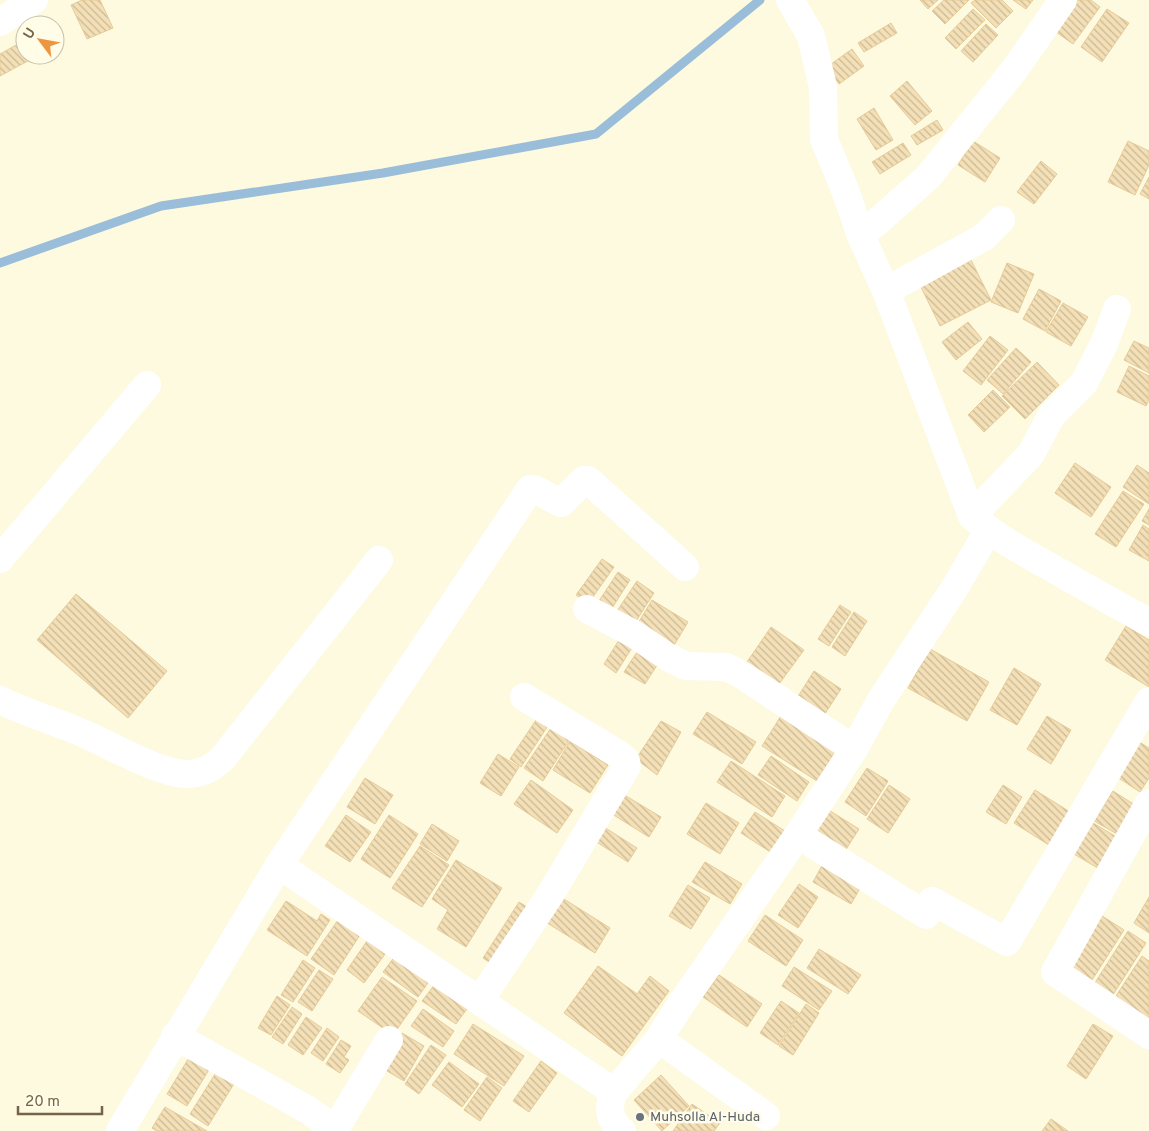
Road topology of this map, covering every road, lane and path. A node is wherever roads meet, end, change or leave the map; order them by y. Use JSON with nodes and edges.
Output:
{"nodes":[{"id":1,"x":34,"y":0,"type":"edge"},
{"id":2,"x":790,"y":0,"type":"edge"},
{"id":3,"x":1063,"y":0,"type":"edge"},
{"id":4,"x":0,"y":22,"type":"edge"},
{"id":5,"x":1001,"y":220,"type":"dead end"},
{"id":6,"x":861,"y":236,"type":"junction"},
{"id":7,"x":886,"y":291,"type":"junction"},
{"id":8,"x":1117,"y":309,"type":"dead end"},
{"id":9,"x":147,"y":385,"type":"dead end"},
{"id":10,"x":980,"y":524,"type":"junction"},
{"id":11,"x":0,"y":559,"type":"edge"},
{"id":12,"x":380,"y":560,"type":"dead end"},
{"id":13,"x":685,"y":567,"type":"dead end"},
{"id":14,"x":586,"y":609,"type":"dead end"},
{"id":15,"x":1149,"y":622,"type":"edge"},
{"id":16,"x":524,"y":696,"type":"dead end"},
{"id":17,"x":0,"y":700,"type":"edge"},
{"id":18,"x":1149,"y":701,"type":"edge"},
{"id":19,"x":854,"y":750,"type":"junction"},
{"id":20,"x":1149,"y":803,"type":"edge"},
{"id":21,"x":798,"y":835,"type":"junction"},
{"id":22,"x":279,"y":864,"type":"junction"},
{"id":23,"x":480,"y":1000,"type":"junction"},
{"id":24,"x":1149,"y":1035,"type":"edge"},
{"id":25,"x":175,"y":1036,"type":"junction"},
{"id":26,"x":659,"y":1039,"type":"junction"},
{"id":27,"x":390,"y":1040,"type":"dead end"},
{"id":28,"x":614,"y":1092,"type":"junction"},
{"id":29,"x":766,"y":1116,"type":"dead end"},
{"id":30,"x":120,"y":1131,"type":"edge"},
{"id":31,"x":333,"y":1131,"type":"edge"},
{"id":32,"x":622,"y":1131,"type":"edge"}],
"edges":[{"from":1,"to":4,"type":"street"},
{"from":2,"to":6,"type":"street"},
{"from":3,"to":6,"type":"street"},
{"from":5,"to":7,"type":"street"},
{"from":6,"to":7,"type":"street"},
{"from":7,"to":10,"type":"street"},
{"from":8,"to":10,"type":"street"},
{"from":9,"to":11,"type":"street"},
{"from":10,"to":15,"type":"street"},
{"from":10,"to":19,"type":"street"},
{"from":12,"to":17,"type":"street"},
{"from":13,"to":22,"type":"street"},
{"from":14,"to":19,"type":"street"},
{"from":16,"to":23,"type":"street"},
{"from":18,"to":21,"type":"street"},
{"from":19,"to":21,"type":"street"},
{"from":20,"to":24,"type":"street"},
{"from":21,"to":26,"type":"street"},
{"from":22,"to":23,"type":"street"},
{"from":22,"to":25,"type":"street"},
{"from":23,"to":28,"type":"street"},
{"from":25,"to":30,"type":"street"},
{"from":25,"to":31,"type":"street"},
{"from":26,"to":28,"type":"street"},
{"from":26,"to":29,"type":"street"},
{"from":27,"to":31,"type":"street"},
{"from":28,"to":32,"type":"street"}]}
